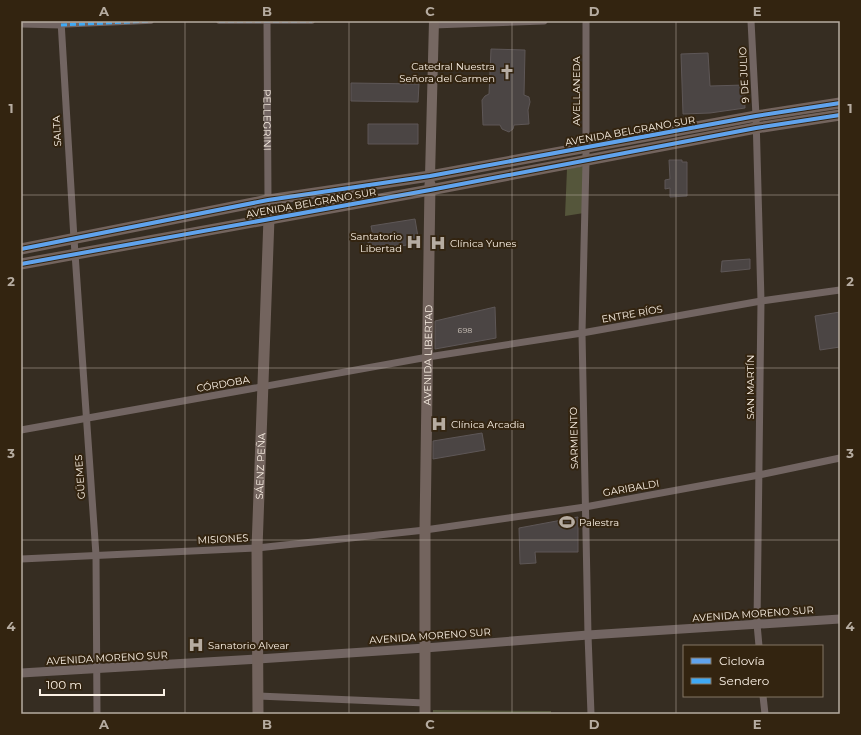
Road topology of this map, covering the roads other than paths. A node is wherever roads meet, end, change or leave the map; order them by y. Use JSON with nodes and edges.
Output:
{"nodes":[{"id":1,"x":151,"y":21,"type":"edge"},
{"id":2,"x":219,"y":21,"type":"edge"},
{"id":3,"x":312,"y":21,"type":"edge"},
{"id":4,"x":544,"y":21,"type":"edge"},
{"id":5,"x":586,"y":21,"type":"edge"},
{"id":6,"x":751,"y":21,"type":"edge"},
{"id":7,"x":267,"y":22,"type":"edge"},
{"id":8,"x":471,"y":22,"type":"edge"},
{"id":9,"x":61,"y":23,"type":"edge"},
{"id":10,"x":434,"y":23,"type":"edge"},
{"id":11,"x":21,"y":24,"type":"edge"},
{"id":12,"x":840,"y":103,"type":"edge"},
{"id":13,"x":840,"y":115,"type":"edge"},
{"id":14,"x":756,"y":116,"type":"junction"},
{"id":15,"x":756,"y":128,"type":"junction"},
{"id":16,"x":586,"y":147,"type":"junction"},
{"id":17,"x":586,"y":161,"type":"junction"},
{"id":18,"x":430,"y":176,"type":"junction"},
{"id":19,"x":430,"y":190,"type":"junction"},
{"id":20,"x":268,"y":200,"type":"junction"},
{"id":21,"x":269,"y":218,"type":"junction"},
{"id":22,"x":74,"y":239,"type":"junction"},
{"id":23,"x":21,"y":249,"type":"edge"},
{"id":24,"x":75,"y":254,"type":"junction"},
{"id":25,"x":21,"y":264,"type":"edge"},
{"id":26,"x":840,"y":290,"type":"edge"},
{"id":27,"x":761,"y":301,"type":"junction"},
{"id":28,"x":582,"y":333,"type":"junction"},
{"id":29,"x":428,"y":357,"type":"junction"},
{"id":30,"x":263,"y":387,"type":"junction"},
{"id":31,"x":86,"y":419,"type":"junction"},
{"id":32,"x":21,"y":430,"type":"edge"},
{"id":33,"x":840,"y":458,"type":"edge"},
{"id":34,"x":759,"y":475,"type":"junction"},
{"id":35,"x":585,"y":507,"type":"junction"},
{"id":36,"x":425,"y":530,"type":"junction"},
{"id":37,"x":257,"y":548,"type":"junction"},
{"id":38,"x":96,"y":555,"type":"junction"},
{"id":39,"x":21,"y":559,"type":"edge"},
{"id":40,"x":840,"y":619,"type":"edge"},
{"id":41,"x":757,"y":624,"type":"junction"},
{"id":42,"x":588,"y":635,"type":"junction"},
{"id":43,"x":759,"y":645,"type":"edge"},
{"id":44,"x":424,"y":648,"type":"junction"},
{"id":45,"x":258,"y":659,"type":"junction"},
{"id":46,"x":96,"y":670,"type":"junction"},
{"id":47,"x":21,"y":673,"type":"edge"},
{"id":48,"x":258,"y":696,"type":"junction"},
{"id":49,"x":763,"y":697,"type":"edge"},
{"id":50,"x":425,"y":708,"type":"edge"},
{"id":51,"x":97,"y":714,"type":"edge"},
{"id":52,"x":258,"y":714,"type":"edge"},
{"id":53,"x":591,"y":714,"type":"edge"},
{"id":54,"x":765,"y":714,"type":"edge"}],
"edges":[{"from":1,"to":9,"type":"street"},
{"from":2,"to":7,"type":"street"},
{"from":3,"to":7,"type":"street"},
{"from":4,"to":8,"type":"street"},
{"from":5,"to":16,"type":"street","name":"AVELLANEDA"},
{"from":6,"to":14,"type":"street","name":"9 DE JULIO"},
{"from":7,"to":20,"type":"street","name":"PELLEGRINI"},
{"from":8,"to":10,"type":"street"},
{"from":9,"to":11,"type":"street"},
{"from":9,"to":22,"type":"street","name":"SALTA"},
{"from":10,"to":18,"type":"main road","name":"AVENIDA LIBERTAD"},
{"from":12,"to":14,"type":"main road","name":"AVENIDA BELGRANO SUR"},
{"from":13,"to":15,"type":"main road","name":"AVENIDA BELGRANO SUR"},
{"from":14,"to":15,"type":"street","name":"9 DE JULIO"},
{"from":14,"to":16,"type":"main road","name":"AVENIDA BELGRANO SUR"},
{"from":15,"to":17,"type":"main road","name":"AVENIDA BELGRANO SUR"},
{"from":15,"to":27,"type":"street","name":"SAN MARTÍN"},
{"from":16,"to":17,"type":"street","name":"AVELLANEDA"},
{"from":16,"to":18,"type":"main road","name":"AVENIDA BELGRANO SUR"},
{"from":17,"to":19,"type":"main road","name":"AVENIDA BELGRANO SUR"},
{"from":17,"to":28,"type":"street","name":"SARMIENTO"},
{"from":18,"to":19,"type":"main road","name":"AVENIDA LIBERTAD"},
{"from":18,"to":20,"type":"main road","name":"AVENIDA BELGRANO SUR"},
{"from":19,"to":21,"type":"main road","name":"AVENIDA BELGRANO SUR"},
{"from":19,"to":29,"type":"main road","name":"AVENIDA LIBERTAD"},
{"from":20,"to":21,"type":"main road","name":"PELLEGRINI"},
{"from":20,"to":22,"type":"main road","name":"AVENIDA BELGRANO SUR"},
{"from":21,"to":24,"type":"main road","name":"AVENIDA BELGRANO SUR"},
{"from":21,"to":30,"type":"main road","name":"SÁENZ PEÑA"},
{"from":22,"to":23,"type":"main road","name":"AVENIDA BELGRANO SUR"},
{"from":22,"to":24,"type":"street","name":"GÜEMES"},
{"from":24,"to":25,"type":"main road","name":"AVENIDA BELGRANO SUR"},
{"from":24,"to":31,"type":"street","name":"GÜEMES"},
{"from":26,"to":27,"type":"street","name":"ENTRE RÍOS"},
{"from":27,"to":28,"type":"street","name":"ENTRE RÍOS"},
{"from":27,"to":34,"type":"street","name":"SAN MARTÍN"},
{"from":28,"to":29,"type":"street","name":"ENTRE RÍOS"},
{"from":28,"to":35,"type":"street","name":"SARMIENTO"},
{"from":29,"to":30,"type":"street","name":"CÓRDOBA"},
{"from":29,"to":36,"type":"main road","name":"AVENIDA LIBERTAD"},
{"from":30,"to":31,"type":"street","name":"CÓRDOBA"},
{"from":30,"to":37,"type":"main road","name":"SÁENZ PEÑA"},
{"from":31,"to":32,"type":"street","name":"CÓRDOBA"},
{"from":31,"to":38,"type":"street","name":"GÜEMES"},
{"from":33,"to":34,"type":"street","name":"GARIBALDI"},
{"from":34,"to":35,"type":"street","name":"GARIBALDI"},
{"from":34,"to":41,"type":"street","name":"SAN MARTÍN"},
{"from":35,"to":36,"type":"street","name":"GARIBALDI"},
{"from":35,"to":42,"type":"street","name":"SARMIENTO"},
{"from":36,"to":37,"type":"street","name":"MISIONES"},
{"from":36,"to":44,"type":"main road","name":"AVENIDA LIBERTAD"},
{"from":37,"to":38,"type":"street","name":"MISIONES"},
{"from":37,"to":45,"type":"main road","name":"SÁENZ PEÑA"},
{"from":38,"to":39,"type":"street","name":"MISIONES"},
{"from":38,"to":46,"type":"street","name":"GÜEMES"},
{"from":40,"to":41,"type":"street","name":"AVENIDA MORENO SUR"},
{"from":41,"to":42,"type":"street","name":"AVENIDA MORENO SUR"},
{"from":41,"to":43,"type":"street","name":"SAN MARTÍN"},
{"from":42,"to":44,"type":"street","name":"AVENIDA MORENO SUR"},
{"from":42,"to":53,"type":"street","name":"SARMIENTO"},
{"from":44,"to":45,"type":"street","name":"AVENIDA MORENO SUR"},
{"from":44,"to":50,"type":"main road","name":"AVENIDA LIBERTAD"},
{"from":45,"to":46,"type":"street","name":"AVENIDA MORENO SUR"},
{"from":45,"to":48,"type":"main road","name":"SÁENZ PEÑA"},
{"from":46,"to":47,"type":"street","name":"AVENIDA MORENO SUR"},
{"from":46,"to":51,"type":"street","name":"GÜEMES"},
{"from":48,"to":50,"type":"street"},
{"from":48,"to":52,"type":"main road","name":"SÁENZ PEÑA"},
{"from":49,"to":54,"type":"street"}]}
